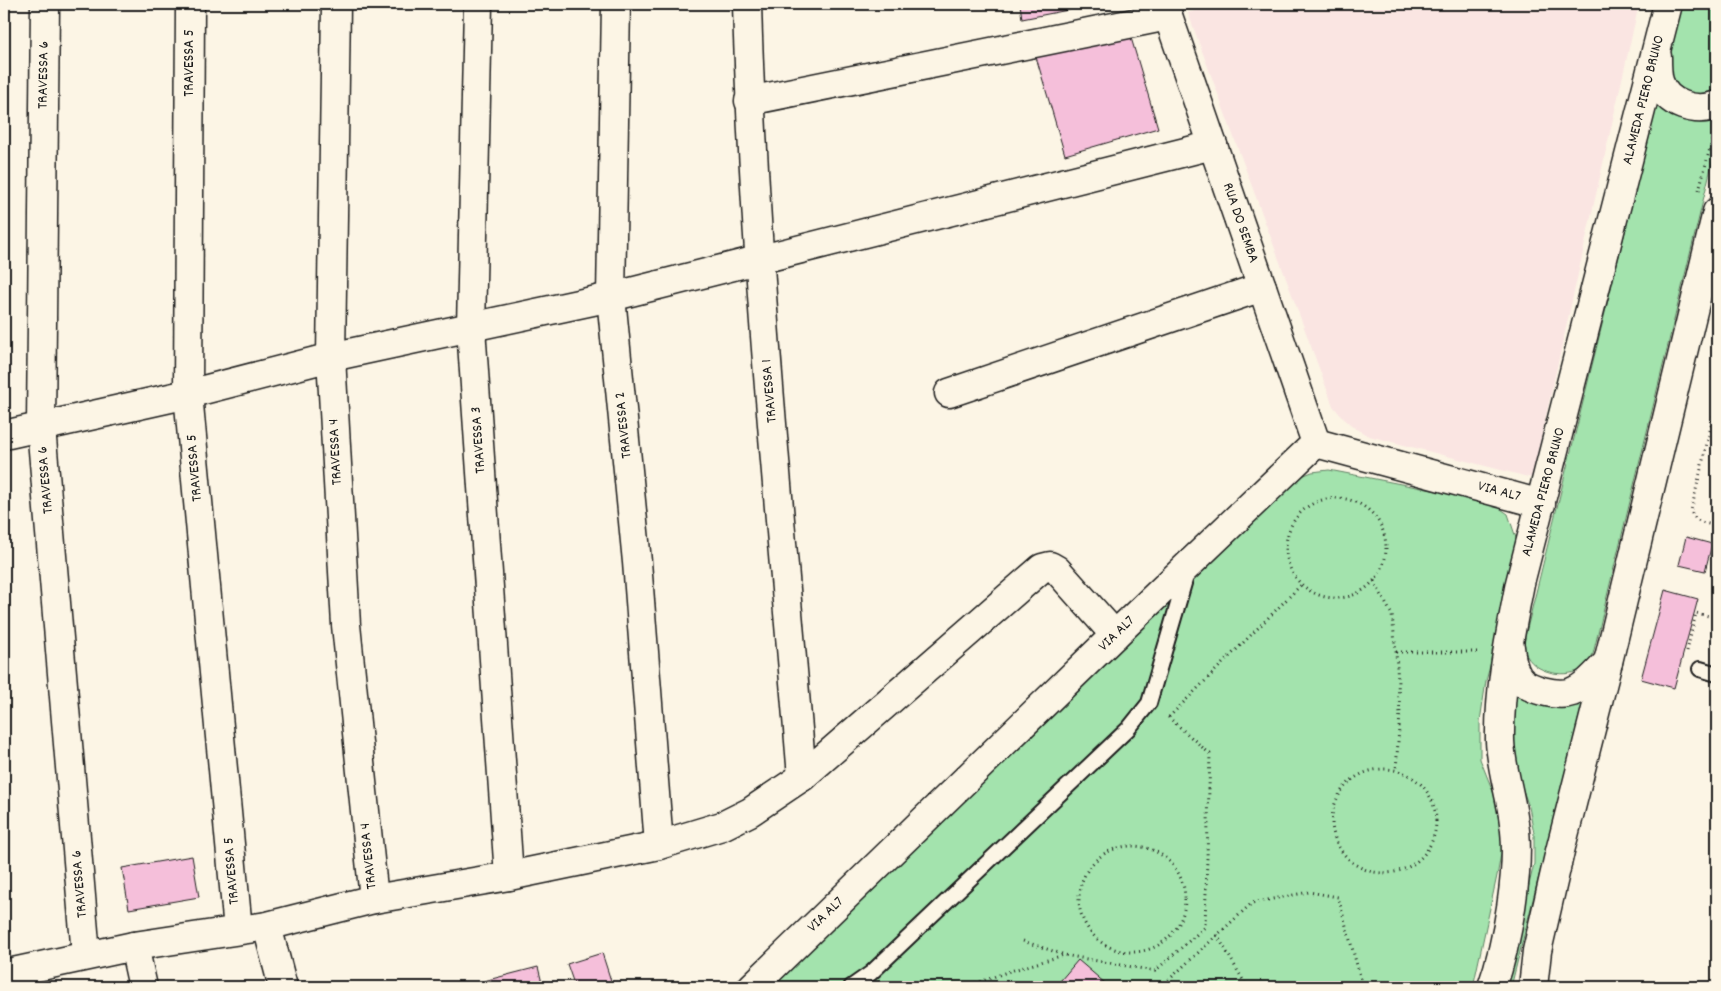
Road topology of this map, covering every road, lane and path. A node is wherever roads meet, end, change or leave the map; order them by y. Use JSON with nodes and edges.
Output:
{"nodes":[{"id":1,"x":45,"y":4,"type":"edge"},
{"id":2,"x":190,"y":4,"type":"edge"},
{"id":3,"x":336,"y":4,"type":"edge"},
{"id":4,"x":478,"y":4,"type":"edge"},
{"id":5,"x":616,"y":4,"type":"edge"},
{"id":6,"x":747,"y":4,"type":"edge"},
{"id":7,"x":1668,"y":4,"type":"edge"},
{"id":8,"x":1166,"y":10,"type":"edge"},
{"id":9,"x":1656,"y":53,"type":"junction"},
{"id":10,"x":750,"y":101,"type":"junction"},
{"id":11,"x":1716,"y":116,"type":"edge"},
{"id":12,"x":1213,"y":145,"type":"junction"},
{"id":13,"x":1708,"y":204,"type":"edge"},
{"id":14,"x":760,"y":259,"type":"junction"},
{"id":15,"x":1262,"y":287,"type":"junction"},
{"id":16,"x":611,"y":297,"type":"junction"},
{"id":17,"x":471,"y":328,"type":"junction"},
{"id":18,"x":331,"y":357,"type":"junction"},
{"id":19,"x":949,"y":393,"type":"dead end"},
{"id":20,"x":188,"y":394,"type":"junction"},
{"id":21,"x":1717,"y":401,"type":"edge"},
{"id":22,"x":41,"y":427,"type":"junction"},
{"id":23,"x":4,"y":435,"type":"edge"},
{"id":24,"x":1316,"y":443,"type":"junction"},
{"id":25,"x":1542,"y":504,"type":"junction"},
{"id":26,"x":1717,"y":526,"type":"edge"},
{"id":27,"x":1189,"y":565,"type":"junction"},
{"id":28,"x":1374,"y":581,"type":"junction"},
{"id":29,"x":1302,"y":584,"type":"junction"},
{"id":30,"x":1116,"y":635,"type":"junction"},
{"id":31,"x":1509,"y":641,"type":"junction"},
{"id":32,"x":1481,"y":643,"type":"dead end"},
{"id":33,"x":1396,"y":652,"type":"junction"},
{"id":34,"x":1608,"y":662,"type":"junction"},
{"id":35,"x":1700,"y":669,"type":"dead end"},
{"id":36,"x":1717,"y":674,"type":"edge"},
{"id":37,"x":1161,"y":712,"type":"dead end"},
{"id":38,"x":1168,"y":717,"type":"junction"},
{"id":39,"x":1396,"y":770,"type":"junction"},
{"id":40,"x":802,"y":777,"type":"junction"},
{"id":41,"x":659,"y":845,"type":"junction"},
{"id":42,"x":510,"y":876,"type":"junction"},
{"id":43,"x":374,"y":899,"type":"junction"},
{"id":44,"x":267,"y":926,"type":"junction"},
{"id":45,"x":238,"y":930,"type":"junction"},
{"id":46,"x":1173,"y":933,"type":"joint"},
{"id":47,"x":1217,"y":935,"type":"junction"},
{"id":48,"x":1022,"y":941,"type":"dead end"},
{"id":49,"x":134,"y":946,"type":"junction"},
{"id":50,"x":86,"y":955,"type":"junction"},
{"id":51,"x":1064,"y":955,"type":"junction"},
{"id":52,"x":4,"y":974,"type":"edge"},
{"id":53,"x":143,"y":987,"type":"edge"},
{"id":54,"x":283,"y":987,"type":"edge"},
{"id":55,"x":752,"y":987,"type":"edge"},
{"id":56,"x":851,"y":987,"type":"edge"},
{"id":57,"x":966,"y":987,"type":"edge"},
{"id":58,"x":1160,"y":987,"type":"edge"},
{"id":59,"x":1247,"y":987,"type":"edge"},
{"id":60,"x":1363,"y":987,"type":"edge"},
{"id":61,"x":1492,"y":987,"type":"edge"},
{"id":62,"x":1533,"y":987,"type":"edge"}],
"edges":[{"from":1,"to":22,"type":"street","name":"TRAVESSA 6"},
{"from":2,"to":20,"type":"street","name":"TRAVESSA 5"},
{"from":3,"to":18,"type":"street","name":"TRAVESSA 4"},
{"from":4,"to":17,"type":"street","name":"TRAVESSA 3"},
{"from":5,"to":16,"type":"street","name":"TRAVESSA 2"},
{"from":6,"to":10,"type":"street","name":"TRAVESSA 1"},
{"from":7,"to":9,"type":"street","name":"ALAMEDA PIERO BRUNO"},
{"from":8,"to":10,"type":"street"},
{"from":8,"to":12,"type":"street","name":"RUA DO SEMBA"},
{"from":9,"to":11,"type":"street"},
{"from":9,"to":25,"type":"street","name":"ALAMEDA PIERO BRUNO"},
{"from":10,"to":14,"type":"street","name":"TRAVESSA 1"},
{"from":11,"to":13,"type":"path"},
{"from":12,"to":14,"type":"street"},
{"from":12,"to":15,"type":"street","name":"RUA DO SEMBA"},
{"from":13,"to":34,"type":"street"},
{"from":14,"to":16,"type":"street"},
{"from":14,"to":40,"type":"street","name":"TRAVESSA 1"},
{"from":15,"to":19,"type":"street"},
{"from":15,"to":24,"type":"street","name":"RUA DO SEMBA"},
{"from":16,"to":17,"type":"street"},
{"from":16,"to":41,"type":"street","name":"TRAVESSA 2"},
{"from":17,"to":18,"type":"street"},
{"from":17,"to":42,"type":"street","name":"TRAVESSA 3"},
{"from":18,"to":20,"type":"street"},
{"from":18,"to":43,"type":"street","name":"TRAVESSA 4"},
{"from":20,"to":22,"type":"street"},
{"from":20,"to":45,"type":"street","name":"TRAVESSA 5"},
{"from":21,"to":26,"type":"path"},
{"from":22,"to":23,"type":"street"},
{"from":22,"to":50,"type":"street","name":"TRAVESSA 6"},
{"from":24,"to":25,"type":"street","name":"VIA AL7"},
{"from":24,"to":27,"type":"street","name":"VIA AL7"},
{"from":25,"to":31,"type":"street","name":"ALAMEDA PIERO BRUNO"},
{"from":27,"to":30,"type":"street","name":"VIA AL7"},
{"from":27,"to":56,"type":"lane"},
{"from":28,"to":29,"type":"path"},
{"from":28,"to":29,"type":"path"},
{"from":28,"to":33,"type":"path"},
{"from":29,"to":38,"type":"path"},
{"from":30,"to":40,"type":"street"},
{"from":30,"to":55,"type":"street","name":"VIA AL7"},
{"from":31,"to":34,"type":"street"},
{"from":31,"to":61,"type":"street","name":"ALAMEDA PIERO BRUNO"},
{"from":32,"to":33,"type":"path"},
{"from":33,"to":39,"type":"path"},
{"from":34,"to":62,"type":"street"},
{"from":35,"to":36,"type":"lane"},
{"from":37,"to":38,"type":"path"},
{"from":38,"to":51,"type":"path"},
{"from":39,"to":39,"type":"path"},
{"from":40,"to":41,"type":"street"},
{"from":41,"to":42,"type":"street"},
{"from":42,"to":43,"type":"street"},
{"from":43,"to":44,"type":"street"},
{"from":44,"to":45,"type":"street"},
{"from":44,"to":54,"type":"street"},
{"from":45,"to":49,"type":"street"},
{"from":46,"to":46,"type":"path"},
{"from":47,"to":58,"type":"path"},
{"from":47,"to":59,"type":"path"},
{"from":47,"to":60,"type":"path"},
{"from":48,"to":51,"type":"path"},
{"from":49,"to":50,"type":"street"},
{"from":49,"to":53,"type":"street"},
{"from":50,"to":52,"type":"street"},
{"from":51,"to":57,"type":"path"}]}
